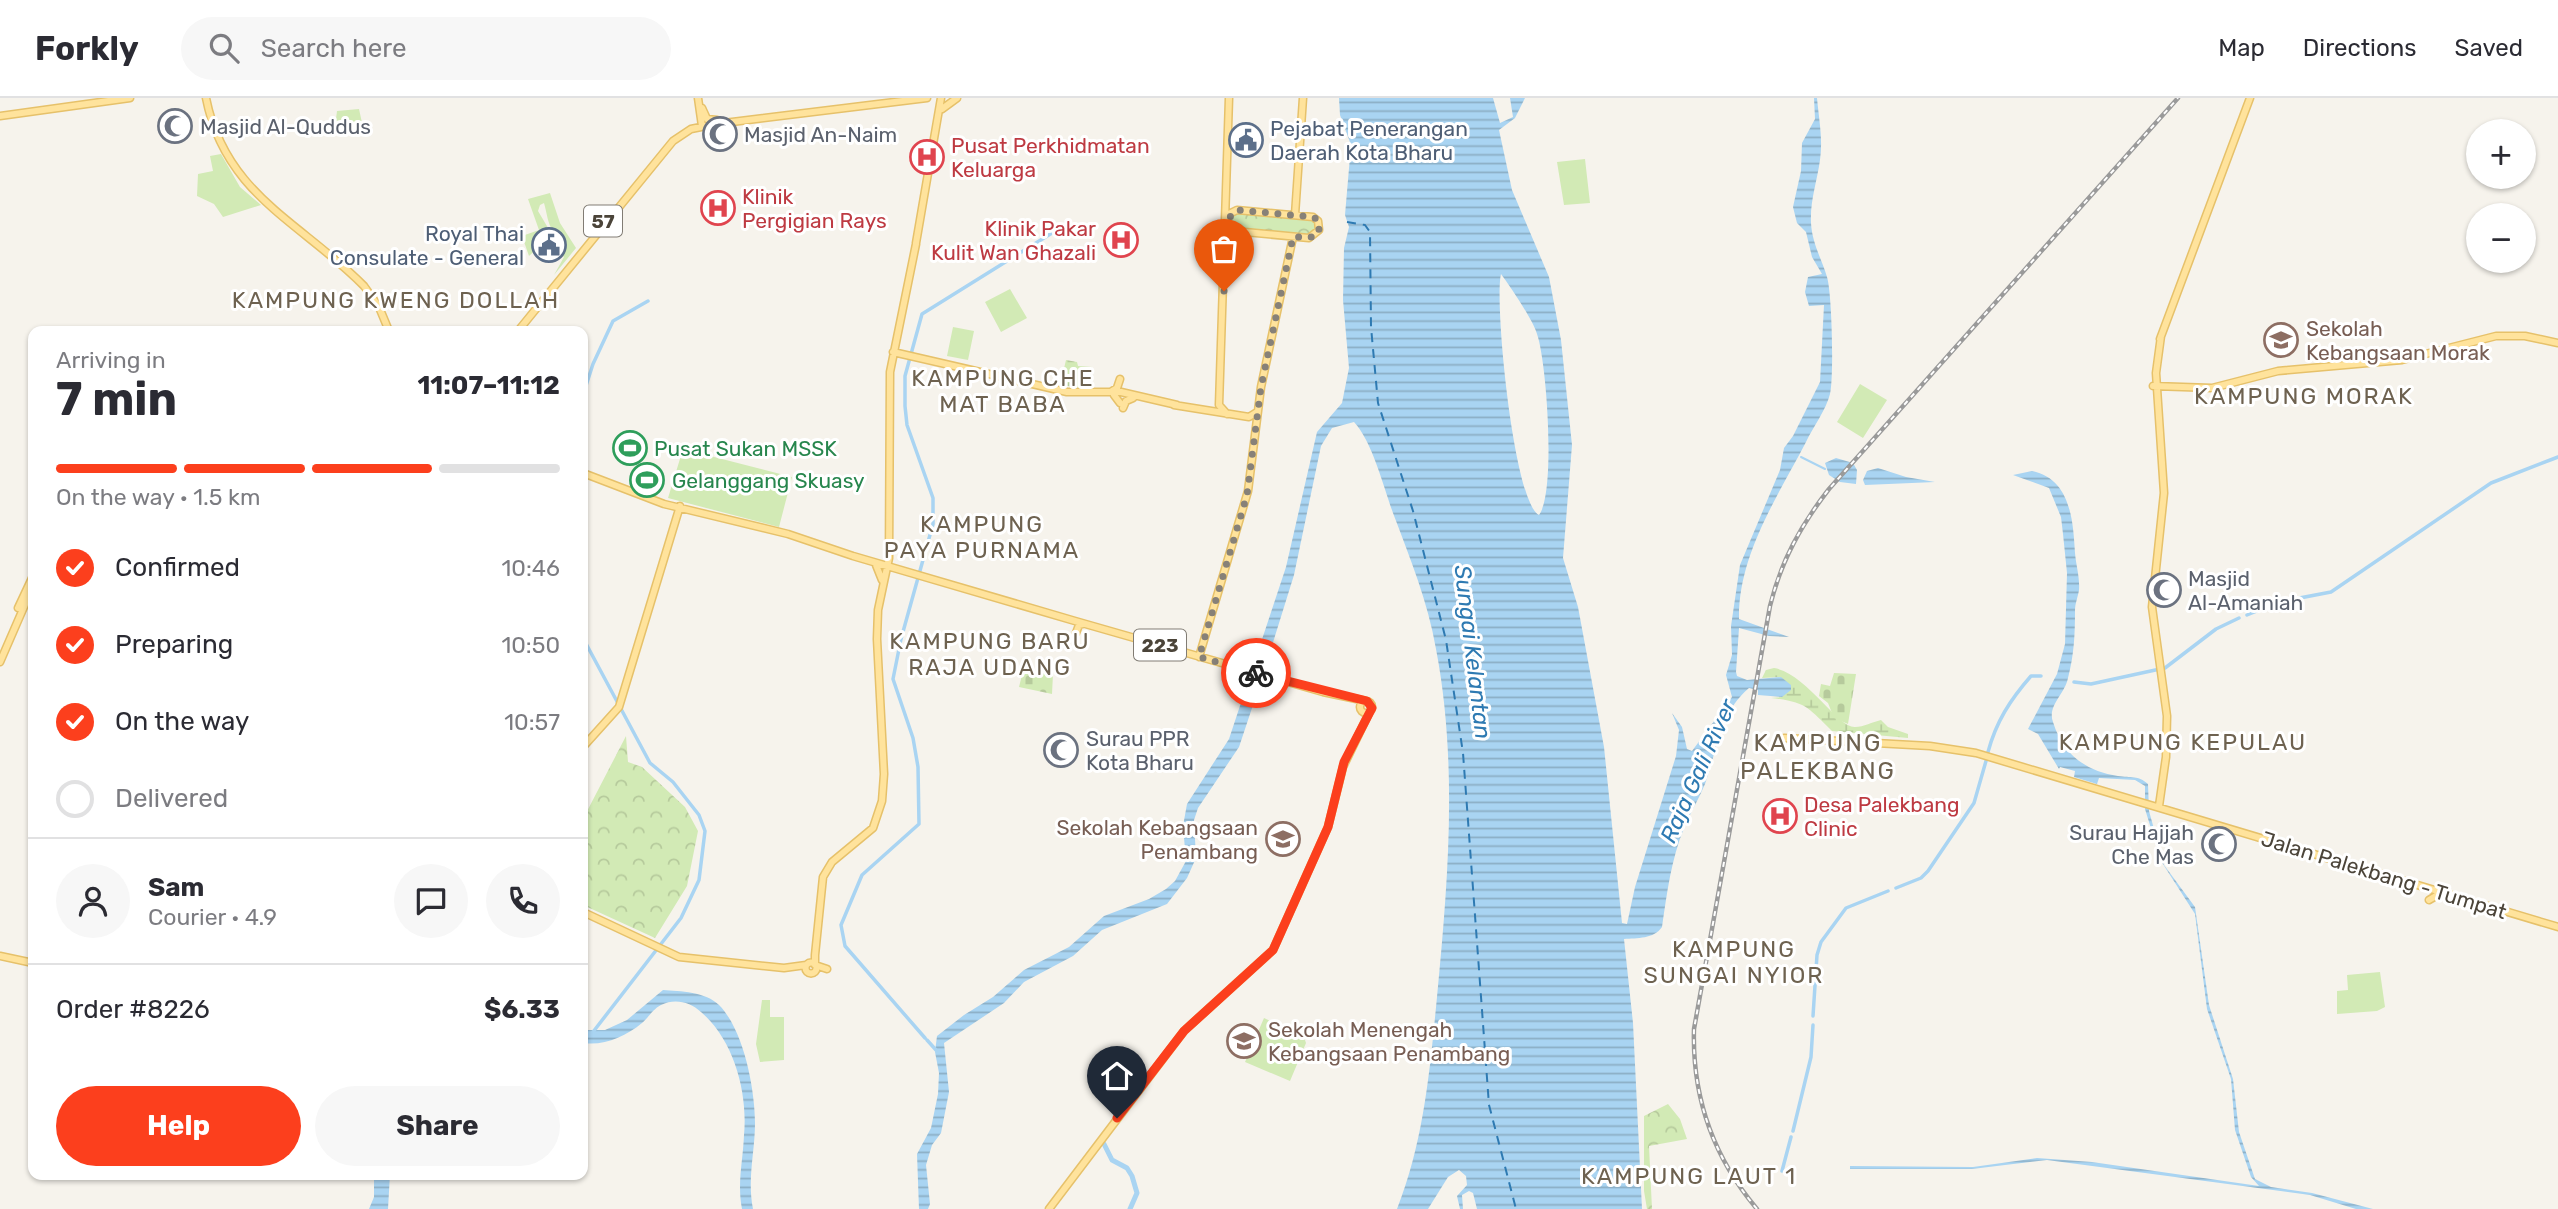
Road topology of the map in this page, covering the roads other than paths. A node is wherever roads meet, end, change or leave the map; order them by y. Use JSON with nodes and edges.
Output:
{"nodes":[{"id":1,"x":130,"y":98,"type":"edge"},
{"id":2,"x":700,"y":98,"type":"edge"},
{"id":3,"x":899,"y":98,"type":"edge"},
{"id":4,"x":927,"y":98,"type":"edge"},
{"id":5,"x":943,"y":98,"type":"edge"},
{"id":6,"x":957,"y":98,"type":"edge"},
{"id":7,"x":1229,"y":98,"type":"edge"},
{"id":8,"x":1303,"y":98,"type":"edge"},
{"id":9,"x":2250,"y":98,"type":"edge"},
{"id":10,"x":208,"y":99,"type":"edge"},
{"id":11,"x":942,"y":110,"type":"junction"},
{"id":12,"x":701,"y":111,"type":"junction"},
{"id":13,"x":0,"y":116,"type":"edge"},
{"id":14,"x":717,"y":122,"type":"junction"},
{"id":15,"x":703,"y":124,"type":"junction"},
{"id":16,"x":689,"y":128,"type":"junction"},
{"id":17,"x":1225,"y":205,"type":"junction"},
{"id":18,"x":1237,"y":210,"type":"junction"},
{"id":19,"x":1295,"y":215,"type":"junction"},
{"id":20,"x":1225,"y":223,"type":"junction"},
{"id":21,"x":1293,"y":237,"type":"junction"},
{"id":22,"x":387,"y":326,"type":"edge"},
{"id":23,"x":519,"y":326,"type":"edge"},
{"id":24,"x":899,"y":327,"type":"junction"},
{"id":25,"x":2161,"y":336,"type":"junction"},
{"id":26,"x":2558,"y":343,"type":"edge"},
{"id":27,"x":898,"y":344,"type":"junction"},
{"id":28,"x":895,"y":356,"type":"junction"},
{"id":29,"x":910,"y":357,"type":"junction"},
{"id":30,"x":2156,"y":373,"type":"junction"},
{"id":31,"x":2155,"y":386,"type":"junction"},
{"id":32,"x":2169,"y":387,"type":"junction"},
{"id":33,"x":1112,"y":393,"type":"junction"},
{"id":34,"x":2158,"y":399,"type":"junction"},
{"id":35,"x":1126,"y":400,"type":"junction"},
{"id":36,"x":1219,"y":405,"type":"junction"},
{"id":37,"x":1212,"y":411,"type":"junction"},
{"id":38,"x":1257,"y":412,"type":"junction"},
{"id":39,"x":1227,"y":414,"type":"junction"},
{"id":40,"x":1249,"y":418,"type":"junction"},
{"id":41,"x":1255,"y":429,"type":"junction"},
{"id":42,"x":2163,"y":460,"type":"junction"},
{"id":43,"x":588,"y":475,"type":"edge"},
{"id":44,"x":681,"y":507,"type":"junction"},
{"id":45,"x":889,"y":550,"type":"junction"},
{"id":46,"x":873,"y":563,"type":"junction"},
{"id":47,"x":886,"y":566,"type":"junction"},
{"id":48,"x":910,"y":573,"type":"junction"},
{"id":49,"x":884,"y":580,"type":"junction"},
{"id":50,"x":28,"y":588,"type":"edge"},
{"id":51,"x":28,"y":598,"type":"edge"},
{"id":52,"x":1085,"y":624,"type":"junction"},
{"id":53,"x":1076,"y":633,"type":"dead end"},
{"id":54,"x":0,"y":652,"type":"edge"},
{"id":55,"x":1199,"y":657,"type":"junction"},
{"id":56,"x":0,"y":662,"type":"edge"},
{"id":57,"x":1323,"y":692,"type":"junction"},
{"id":58,"x":1366,"y":701,"type":"junction"},
{"id":59,"x":1361,"y":710,"type":"junction"},
{"id":60,"x":1370,"y":711,"type":"junction"},
{"id":61,"x":1360,"y":731,"type":"junction"},
{"id":62,"x":1784,"y":738,"type":"dead end"},
{"id":63,"x":588,"y":742,"type":"edge"},
{"id":64,"x":2154,"y":805,"type":"junction"},
{"id":65,"x":2421,"y":886,"type":"junction"},
{"id":66,"x":2443,"y":892,"type":"junction"},
{"id":67,"x":588,"y":914,"type":"edge"},
{"id":68,"x":2558,"y":927,"type":"edge"},
{"id":69,"x":0,"y":956,"type":"edge"},
{"id":70,"x":28,"y":962,"type":"edge"},
{"id":71,"x":1049,"y":1209,"type":"edge"}],
"edges":[{"from":1,"to":13,"type":"main road"},
{"from":2,"to":12,"type":"main road"},
{"from":3,"to":14,"type":"main road","number":"57"},
{"from":4,"to":14,"type":"main road","number":"57"},
{"from":5,"to":11,"type":"main road"},
{"from":6,"to":11,"type":"main road"},
{"from":7,"to":17,"type":"main road"},
{"from":8,"to":19,"type":"main road"},
{"from":9,"to":25,"type":"main road"},
{"from":10,"to":22,"type":"main road"},
{"from":11,"to":24,"type":"main road"},
{"from":12,"to":14,"type":"main road"},
{"from":12,"to":15,"type":"main road"},
{"from":12,"to":16,"type":"main road"},
{"from":14,"to":15,"type":"main road","number":"57"},
{"from":14,"to":16,"type":"main road"},
{"from":15,"to":16,"type":"main road","number":"57"},
{"from":16,"to":23,"type":"main road","number":"57"},
{"from":17,"to":18,"type":"main road"},
{"from":17,"to":20,"type":"main road"},
{"from":18,"to":19,"type":"main road"},
{"from":18,"to":20,"type":"main road"},
{"from":19,"to":21,"type":"main road"},
{"from":20,"to":21,"type":"main road"},
{"from":20,"to":36,"type":"main road"},
{"from":21,"to":38,"type":"main road"},
{"from":24,"to":27,"type":"main road"},
{"from":24,"to":28,"type":"main road"},
{"from":25,"to":30,"type":"main road"},
{"from":25,"to":31,"type":"main road"},
{"from":26,"to":32,"type":"main road"},
{"from":27,"to":28,"type":"main road"},
{"from":27,"to":29,"type":"main road"},
{"from":28,"to":29,"type":"main road"},
{"from":28,"to":45,"type":"main road"},
{"from":29,"to":33,"type":"main road"},
{"from":30,"to":31,"type":"main road"},
{"from":30,"to":32,"type":"main road"},
{"from":31,"to":32,"type":"main road"},
{"from":31,"to":34,"type":"main road"},
{"from":31,"to":42,"type":"main road"},
{"from":32,"to":34,"type":"main road"},
{"from":33,"to":35,"type":"main road"},
{"from":33,"to":35,"type":"main road"},
{"from":34,"to":42,"type":"main road"},
{"from":35,"to":37,"type":"main road"},
{"from":36,"to":37,"type":"main road"},
{"from":36,"to":39,"type":"main road"},
{"from":37,"to":39,"type":"main road"},
{"from":38,"to":40,"type":"main road"},
{"from":38,"to":41,"type":"main road"},
{"from":39,"to":40,"type":"main road"},
{"from":40,"to":41,"type":"main road"},
{"from":41,"to":55,"type":"main road"},
{"from":42,"to":64,"type":"main road"},
{"from":43,"to":44,"type":"main road"},
{"from":44,"to":46,"type":"main road"},
{"from":44,"to":63,"type":"main road"},
{"from":45,"to":46,"type":"main road"},
{"from":45,"to":47,"type":"main road"},
{"from":45,"to":48,"type":"main road"},
{"from":46,"to":47,"type":"main road"},
{"from":46,"to":49,"type":"main road"},
{"from":47,"to":48,"type":"main road","number":"223"},
{"from":47,"to":49,"type":"main road"},
{"from":48,"to":49,"type":"main road"},
{"from":48,"to":52,"type":"main road","number":"223"},
{"from":49,"to":67,"type":"main road"},
{"from":50,"to":54,"type":"main road"},
{"from":51,"to":56,"type":"main road"},
{"from":52,"to":53,"type":"main road"},
{"from":52,"to":55,"type":"main road","number":"223"},
{"from":55,"to":57,"type":"main road","number":"223"},
{"from":57,"to":58,"type":"main road","number":"223"},
{"from":57,"to":59,"type":"main road","number":"223"},
{"from":58,"to":59,"type":"main road"},
{"from":58,"to":60,"type":"main road"},
{"from":59,"to":60,"type":"main road","number":"223"},
{"from":59,"to":61,"type":"main road"},
{"from":60,"to":61,"type":"main road"},
{"from":61,"to":71,"type":"main road"},
{"from":62,"to":64,"type":"main road","name":"Jalan Palekbang - Tumpat"},
{"from":64,"to":65,"type":"main road","name":"Jalan Palekbang - Tumpat"},
{"from":65,"to":66,"type":"main road","name":"Jalan Palekbang - Tumpat"},
{"from":65,"to":66,"type":"main road"},
{"from":66,"to":68,"type":"main road","name":"Jalan Palekbang - Tumpat"},
{"from":69,"to":70,"type":"main road"}]}
